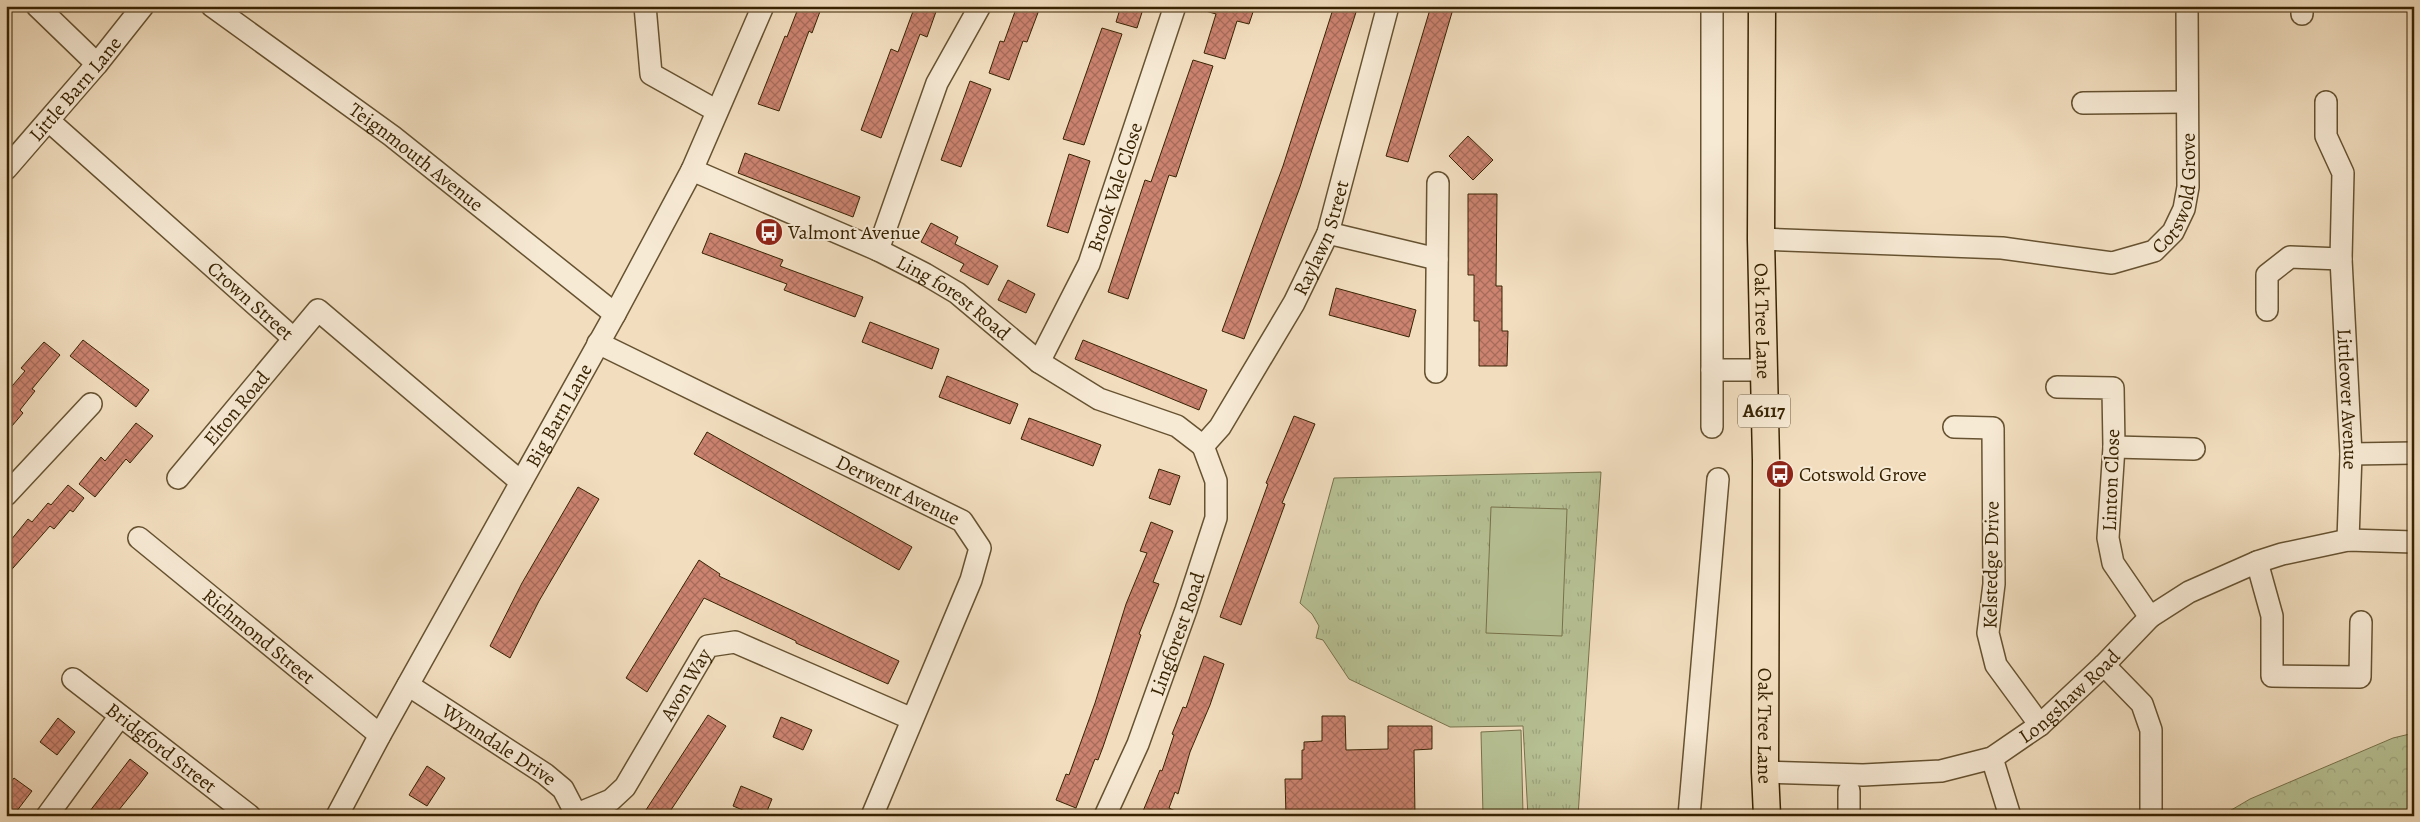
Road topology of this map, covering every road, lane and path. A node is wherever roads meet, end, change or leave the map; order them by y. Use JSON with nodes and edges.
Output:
{"nodes":[{"id":1,"x":37,"y":6,"type":"edge"},
{"id":2,"x":143,"y":6,"type":"edge"},
{"id":3,"x":212,"y":6,"type":"edge"},
{"id":4,"x":645,"y":6,"type":"edge"},
{"id":5,"x":763,"y":6,"type":"edge"},
{"id":6,"x":980,"y":6,"type":"edge"},
{"id":7,"x":1175,"y":6,"type":"edge"},
{"id":8,"x":1388,"y":6,"type":"edge"},
{"id":9,"x":1712,"y":6,"type":"edge"},
{"id":10,"x":1762,"y":6,"type":"edge"},
{"id":11,"x":2187,"y":6,"type":"edge"},
{"id":12,"x":97,"y":64,"type":"junction"},
{"id":13,"x":2186,"y":102,"type":"junction"},
{"id":14,"x":2326,"y":102,"type":"dead end"},
{"id":15,"x":2083,"y":103,"type":"dead end"},
{"id":16,"x":717,"y":111,"type":"junction"},
{"id":17,"x":49,"y":121,"type":"junction"},
{"id":18,"x":6,"y":169,"type":"edge"},
{"id":19,"x":692,"y":170,"type":"junction"},
{"id":20,"x":1438,"y":183,"type":"dead end"},
{"id":21,"x":1328,"y":233,"type":"junction"},
{"id":22,"x":1761,"y":239,"type":"junction"},
{"id":23,"x":878,"y":250,"type":"junction"},
{"id":24,"x":1437,"y":259,"type":"junction"},
{"id":25,"x":2341,"y":259,"type":"junction"},
{"id":26,"x":2267,"y":310,"type":"dead end"},
{"id":27,"x":615,"y":314,"type":"junction"},
{"id":28,"x":293,"y":338,"type":"junction"},
{"id":29,"x":598,"y":343,"type":"junction"},
{"id":30,"x":1039,"y":362,"type":"junction"},
{"id":31,"x":1712,"y":370,"type":"junction"},
{"id":32,"x":1763,"y":370,"type":"junction"},
{"id":33,"x":1436,"y":372,"type":"dead end"},
{"id":34,"x":2057,"y":387,"type":"dead end"},
{"id":35,"x":91,"y":404,"type":"dead end"},
{"id":36,"x":1712,"y":427,"type":"dead end"},
{"id":37,"x":1954,"y":427,"type":"dead end"},
{"id":38,"x":1203,"y":446,"type":"junction"},
{"id":39,"x":2114,"y":447,"type":"junction"},
{"id":40,"x":2194,"y":449,"type":"dead end"},
{"id":41,"x":2414,"y":453,"type":"edge"},
{"id":42,"x":2350,"y":454,"type":"junction"},
{"id":43,"x":178,"y":478,"type":"dead end"},
{"id":44,"x":1718,"y":479,"type":"dead end"},
{"id":45,"x":521,"y":482,"type":"junction"},
{"id":46,"x":6,"y":495,"type":"edge"},
{"id":47,"x":139,"y":538,"type":"dead end"},
{"id":48,"x":2348,"y":540,"type":"junction"},
{"id":49,"x":2414,"y":542,"type":"edge"},
{"id":50,"x":2257,"y":562,"type":"junction"},
{"id":51,"x":2150,"y":617,"type":"junction"},
{"id":52,"x":2361,"y":622,"type":"dead end"},
{"id":53,"x":2104,"y":665,"type":"junction"},
{"id":54,"x":73,"y":680,"type":"dead end"},
{"id":55,"x":408,"y":685,"type":"junction"},
{"id":56,"x":120,"y":716,"type":"junction"},
{"id":57,"x":912,"y":719,"type":"junction"},
{"id":58,"x":2040,"y":725,"type":"junction"},
{"id":59,"x":380,"y":735,"type":"junction"},
{"id":60,"x":1992,"y":758,"type":"junction"},
{"id":61,"x":1765,"y":772,"type":"junction"},
{"id":62,"x":1849,"y":791,"type":"dead end"},
{"id":63,"x":577,"y":815,"type":"edge"},
{"id":64,"x":47,"y":816,"type":"edge"},
{"id":65,"x":250,"y":816,"type":"edge"},
{"id":66,"x":337,"y":816,"type":"edge"},
{"id":67,"x":872,"y":816,"type":"edge"},
{"id":68,"x":1105,"y":816,"type":"edge"},
{"id":69,"x":1688,"y":816,"type":"edge"},
{"id":70,"x":1767,"y":816,"type":"edge"},
{"id":71,"x":1849,"y":816,"type":"edge"},
{"id":72,"x":2010,"y":816,"type":"edge"},
{"id":73,"x":2151,"y":816,"type":"edge"}],
"edges":[{"from":1,"to":12,"type":"street"},
{"from":2,"to":12,"type":"street","name":"Little Barn Lane"},
{"from":3,"to":27,"type":"street","name":"Teignmouth Avenue"},
{"from":4,"to":16,"type":"street"},
{"from":5,"to":16,"type":"street","name":"Big Barn Lane"},
{"from":6,"to":23,"type":"street"},
{"from":7,"to":30,"type":"street","name":"Brook Vale Close"},
{"from":8,"to":21,"type":"street","name":"Raylawn Street"},
{"from":9,"to":31,"type":"street"},
{"from":10,"to":22,"type":"main road","name":"Oak Tree Lane","number":"A6117"},
{"from":11,"to":13,"type":"street","name":"Cotswold Grove"},
{"from":12,"to":17,"type":"street","name":"Little Barn Lane"},
{"from":13,"to":15,"type":"street"},
{"from":13,"to":22,"type":"street","name":"Cotswold Grove"},
{"from":14,"to":25,"type":"street","name":"Littleover Avenue"},
{"from":16,"to":19,"type":"street","name":"Big Barn Lane"},
{"from":17,"to":18,"type":"street","name":"Little Barn Lane"},
{"from":17,"to":28,"type":"street","name":"Crown Street"},
{"from":19,"to":23,"type":"street","name":"Ling forest Road"},
{"from":19,"to":27,"type":"street","name":"Big Barn Lane"},
{"from":20,"to":24,"type":"street"},
{"from":21,"to":24,"type":"street"},
{"from":21,"to":38,"type":"street","name":"Raylawn Street"},
{"from":22,"to":32,"type":"main road","name":"Oak Tree Lane","number":"A6117"},
{"from":23,"to":30,"type":"street","name":"Ling forest Road"},
{"from":24,"to":33,"type":"street"},
{"from":25,"to":26,"type":"street"},
{"from":25,"to":42,"type":"street","name":"Littleover Avenue"},
{"from":27,"to":29,"type":"street","name":"Big Barn Lane"},
{"from":28,"to":43,"type":"street","name":"Elton Road"},
{"from":28,"to":45,"type":"street","name":"Crown Street"},
{"from":29,"to":45,"type":"street","name":"Big Barn Lane"},
{"from":29,"to":57,"type":"street","name":"Derwent Avenue"},
{"from":30,"to":38,"type":"street","name":"Ling forest Road"},
{"from":31,"to":32,"type":"street"},
{"from":31,"to":36,"type":"street"},
{"from":32,"to":61,"type":"main road","name":"Oak Tree Lane","number":"A6117"},
{"from":34,"to":39,"type":"street","name":"Linton Close"},
{"from":35,"to":46,"type":"street"},
{"from":37,"to":58,"type":"street","name":"Kelstedge Drive"},
{"from":38,"to":68,"type":"street","name":"Lingforest Road"},
{"from":39,"to":40,"type":"street"},
{"from":39,"to":51,"type":"street","name":"Linton Close"},
{"from":41,"to":42,"type":"street"},
{"from":42,"to":48,"type":"street","name":"Littleover Avenue"},
{"from":44,"to":69,"type":"street"},
{"from":45,"to":55,"type":"street","name":"Big Barn Lane"},
{"from":47,"to":59,"type":"street","name":"Richmond Street"},
{"from":48,"to":49,"type":"street","name":"Longshaw Road"},
{"from":48,"to":50,"type":"street","name":"Longshaw Road"},
{"from":50,"to":51,"type":"street","name":"Longshaw Road"},
{"from":50,"to":52,"type":"street"},
{"from":51,"to":53,"type":"street","name":"Longshaw Road"},
{"from":53,"to":58,"type":"street","name":"Longshaw Road"},
{"from":53,"to":73,"type":"street"},
{"from":54,"to":56,"type":"street","name":"Bridgford Street"},
{"from":55,"to":59,"type":"street","name":"Big Barn Lane"},
{"from":55,"to":63,"type":"street","name":"Wynndale Drive"},
{"from":56,"to":64,"type":"street"},
{"from":56,"to":65,"type":"street","name":"Bridgford Street"},
{"from":57,"to":63,"type":"street","name":"Avon Way"},
{"from":57,"to":67,"type":"street","name":"Derwent Avenue"},
{"from":58,"to":60,"type":"street","name":"Longshaw Road"},
{"from":59,"to":66,"type":"street","name":"Big Barn Lane"},
{"from":60,"to":61,"type":"street","name":"Longshaw Road"},
{"from":60,"to":72,"type":"street"},
{"from":61,"to":70,"type":"main road","name":"Oak Tree Lane","number":"A6117"},
{"from":62,"to":71,"type":"street"}]}
